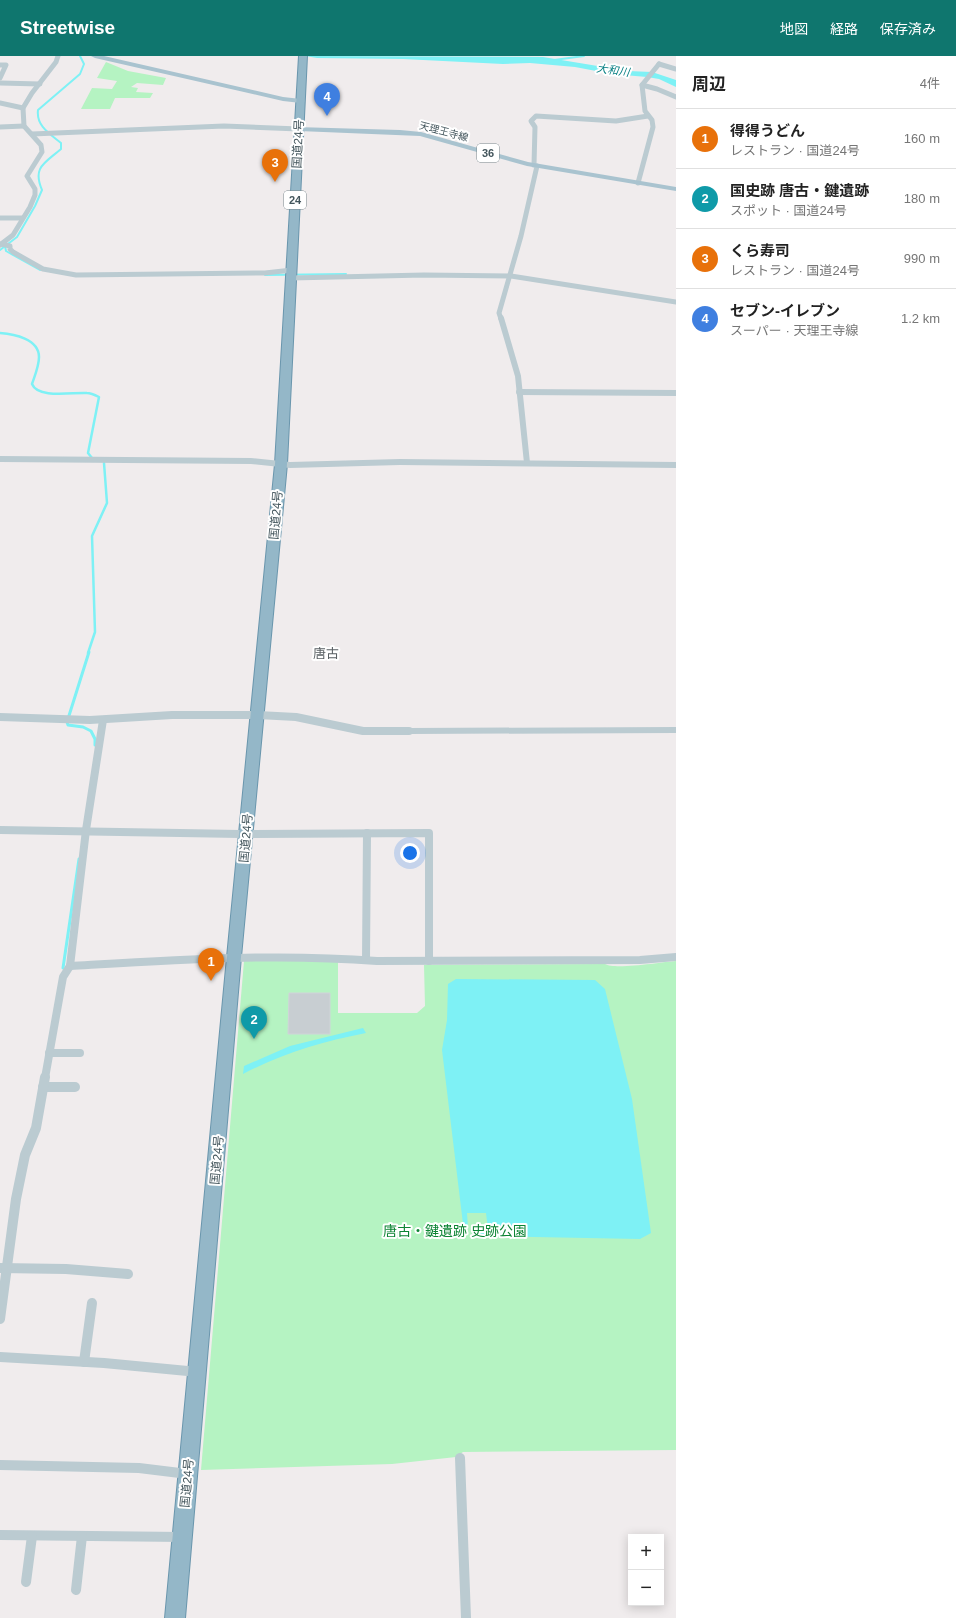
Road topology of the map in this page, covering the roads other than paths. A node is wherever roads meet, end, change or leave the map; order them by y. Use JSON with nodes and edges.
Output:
{"nodes":[{"id":1,"x":58,"y":56,"type":"edge"},
{"id":2,"x":95,"y":56,"type":"edge"},
{"id":3,"x":303,"y":57,"type":"edge"},
{"id":4,"x":0,"y":65,"type":"edge"},
{"id":5,"x":676,"y":68,"type":"edge"},
{"id":6,"x":0,"y":78,"type":"edge"},
{"id":7,"x":0,"y":83,"type":"edge"},
{"id":8,"x":40,"y":84,"type":"junction"},
{"id":9,"x":642,"y":84,"type":"junction"},
{"id":10,"x":676,"y":97,"type":"edge"},
{"id":11,"x":300,"y":101,"type":"junction"},
{"id":12,"x":0,"y":103,"type":"edge"},
{"id":13,"x":23,"y":108,"type":"junction"},
{"id":14,"x":648,"y":116,"type":"junction"},
{"id":15,"x":24,"y":126,"type":"junction"},
{"id":16,"x":0,"y":127,"type":"edge"},
{"id":17,"x":299,"y":129,"type":"junction"},
{"id":18,"x":32,"y":134,"type":"junction"},
{"id":19,"x":536,"y":166,"type":"junction"},
{"id":20,"x":638,"y":183,"type":"junction"},
{"id":21,"x":674,"y":190,"type":"edge"},
{"id":22,"x":0,"y":218,"type":"edge"},
{"id":23,"x":22,"y":218,"type":"junction"},
{"id":24,"x":0,"y":245,"type":"edge"},
{"id":25,"x":292,"y":274,"type":"junction"},
{"id":26,"x":511,"y":276,"type":"junction"},
{"id":27,"x":676,"y":302,"type":"edge"},
{"id":28,"x":519,"y":392,"type":"junction"},
{"id":29,"x":676,"y":393,"type":"edge"},
{"id":30,"x":0,"y":459,"type":"edge"},
{"id":31,"x":527,"y":463,"type":"junction"},
{"id":32,"x":281,"y":464,"type":"junction"},
{"id":33,"x":676,"y":465,"type":"edge"},
{"id":34,"x":258,"y":715,"type":"junction"},
{"id":35,"x":0,"y":717,"type":"edge"},
{"id":36,"x":103,"y":720,"type":"junction"},
{"id":37,"x":676,"y":730,"type":"edge"},
{"id":38,"x":409,"y":731,"type":"joint"},
{"id":39,"x":0,"y":830,"type":"edge"},
{"id":40,"x":82,"y":830,"type":"junction"},
{"id":41,"x":247,"y":833,"type":"junction"},
{"id":42,"x":367,"y":833,"type":"junction"},
{"id":43,"x":234,"y":957,"type":"junction"},
{"id":44,"x":676,"y":957,"type":"edge"},
{"id":45,"x":366,"y":960,"type":"junction"},
{"id":46,"x":429,"y":961,"type":"junction"},
{"id":47,"x":70,"y":966,"type":"junction"},
{"id":48,"x":49,"y":1053,"type":"junction"},
{"id":49,"x":80,"y":1053,"type":"dead end"},
{"id":50,"x":43,"y":1087,"type":"junction"},
{"id":51,"x":75,"y":1087,"type":"dead end"},
{"id":52,"x":3,"y":1268,"type":"edge"},
{"id":53,"x":128,"y":1274,"type":"dead end"},
{"id":54,"x":92,"y":1303,"type":"dead end"},
{"id":55,"x":0,"y":1319,"type":"edge"},
{"id":56,"x":0,"y":1357,"type":"edge"},
{"id":57,"x":84,"y":1362,"type":"junction"},
{"id":58,"x":198,"y":1372,"type":"junction"},
{"id":59,"x":460,"y":1458,"type":"dead end"},
{"id":60,"x":0,"y":1465,"type":"edge"},
{"id":61,"x":188,"y":1474,"type":"junction"},
{"id":62,"x":0,"y":1535,"type":"edge"},
{"id":63,"x":32,"y":1536,"type":"junction"},
{"id":64,"x":82,"y":1536,"type":"junction"},
{"id":65,"x":183,"y":1537,"type":"junction"},
{"id":66,"x":26,"y":1582,"type":"dead end"},
{"id":67,"x":76,"y":1590,"type":"dead end"},
{"id":68,"x":175,"y":1618,"type":"edge"},
{"id":69,"x":466,"y":1618,"type":"edge"}],
"edges":[{"from":1,"to":8,"type":"street"},
{"from":2,"to":11,"type":"main road"},
{"from":3,"to":11,"type":"highway","name":"国道24号","number":"24"},
{"from":4,"to":6,"type":"street"},
{"from":5,"to":9,"type":"street"},
{"from":7,"to":8,"type":"street"},
{"from":8,"to":13,"type":"street"},
{"from":9,"to":10,"type":"street"},
{"from":9,"to":14,"type":"street"},
{"from":11,"to":17,"type":"highway","name":"国道24号","number":"24"},
{"from":12,"to":13,"type":"street"},
{"from":13,"to":15,"type":"street"},
{"from":14,"to":19,"type":"street"},
{"from":14,"to":20,"type":"street"},
{"from":15,"to":16,"type":"street"},
{"from":15,"to":18,"type":"street"},
{"from":17,"to":18,"type":"street"},
{"from":17,"to":19,"type":"main road","name":"天理王寺線","number":"36"},
{"from":17,"to":25,"type":"highway","name":"国道24号","number":"24"},
{"from":18,"to":23,"type":"street"},
{"from":19,"to":20,"type":"main road","name":"天理王寺線","number":"36"},
{"from":19,"to":26,"type":"street"},
{"from":20,"to":21,"type":"main road","name":"天理王寺線","number":"36"},
{"from":22,"to":23,"type":"street"},
{"from":23,"to":24,"type":"street"},
{"from":24,"to":25,"type":"street"},
{"from":25,"to":26,"type":"street"},
{"from":25,"to":32,"type":"highway","name":"国道24号","number":"24"},
{"from":26,"to":27,"type":"street"},
{"from":26,"to":28,"type":"street"},
{"from":28,"to":29,"type":"street"},
{"from":28,"to":31,"type":"street"},
{"from":30,"to":32,"type":"street"},
{"from":31,"to":32,"type":"street"},
{"from":31,"to":33,"type":"street"},
{"from":32,"to":34,"type":"highway","name":"国道24号","number":"24"},
{"from":34,"to":36,"type":"street"},
{"from":34,"to":38,"type":"street"},
{"from":34,"to":41,"type":"highway","name":"国道24号","number":"24"},
{"from":35,"to":36,"type":"street"},
{"from":36,"to":40,"type":"street"},
{"from":37,"to":38,"type":"street"},
{"from":39,"to":40,"type":"street"},
{"from":40,"to":41,"type":"street"},
{"from":40,"to":47,"type":"street"},
{"from":41,"to":42,"type":"street"},
{"from":41,"to":43,"type":"highway","name":"国道24号","number":"24"},
{"from":42,"to":45,"type":"street"},
{"from":42,"to":46,"type":"street"},
{"from":43,"to":45,"type":"street"},
{"from":43,"to":47,"type":"street"},
{"from":43,"to":58,"type":"highway","name":"国道24号","number":"24"},
{"from":44,"to":46,"type":"street"},
{"from":45,"to":46,"type":"street"},
{"from":47,"to":48,"type":"street"},
{"from":48,"to":49,"type":"street"},
{"from":48,"to":50,"type":"street"},
{"from":50,"to":51,"type":"street"},
{"from":50,"to":52,"type":"street"},
{"from":52,"to":53,"type":"street"},
{"from":52,"to":55,"type":"street"},
{"from":54,"to":57,"type":"street"},
{"from":56,"to":57,"type":"street"},
{"from":57,"to":58,"type":"street"},
{"from":58,"to":61,"type":"highway","name":"国道24号","number":"24"},
{"from":59,"to":69,"type":"street"},
{"from":60,"to":61,"type":"street"},
{"from":61,"to":65,"type":"highway","name":"国道24号","number":"24"},
{"from":62,"to":63,"type":"street"},
{"from":63,"to":64,"type":"street"},
{"from":63,"to":66,"type":"street"},
{"from":64,"to":65,"type":"street"},
{"from":64,"to":67,"type":"street"},
{"from":65,"to":68,"type":"highway","name":"国道24号","number":"24"}]}
